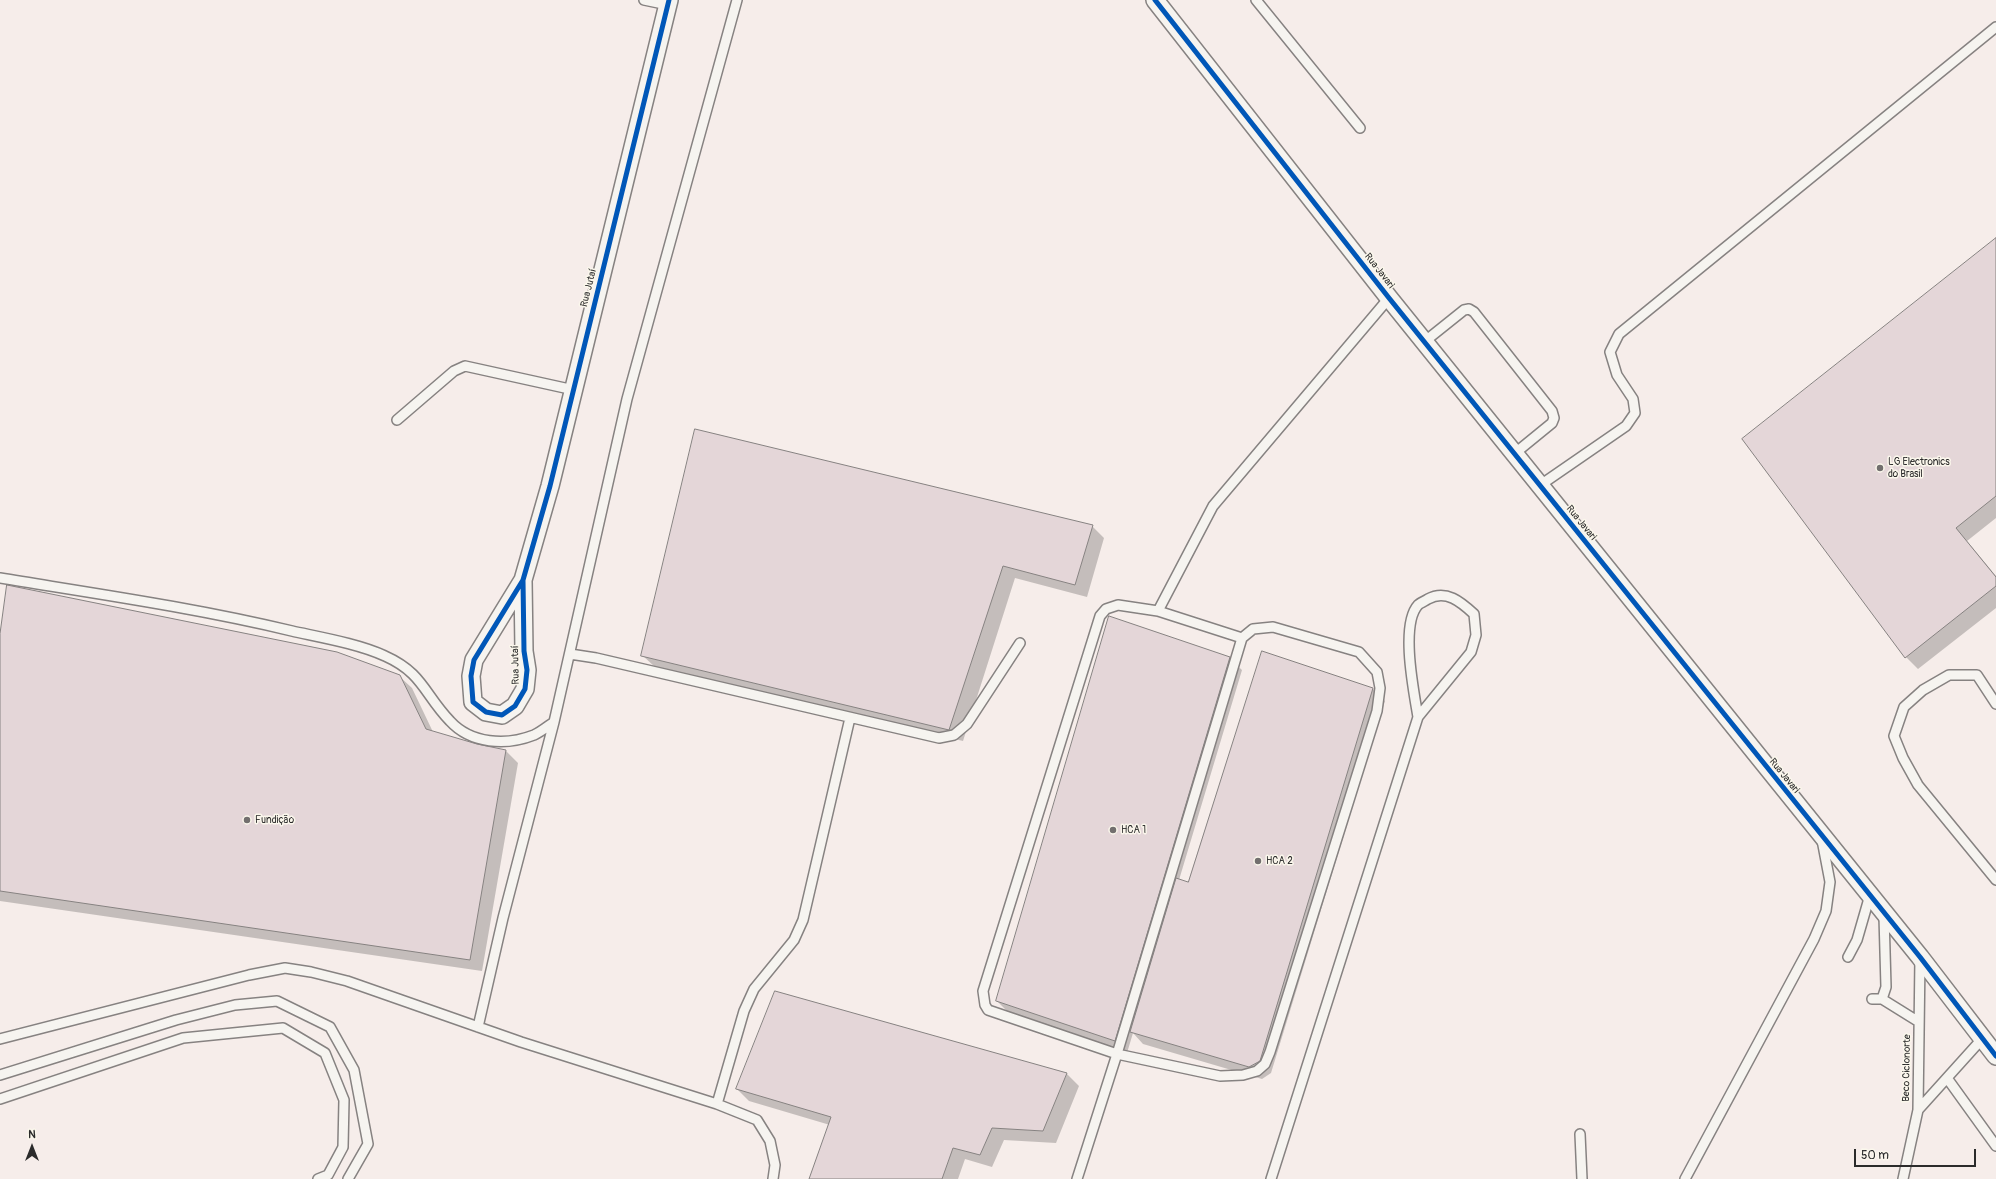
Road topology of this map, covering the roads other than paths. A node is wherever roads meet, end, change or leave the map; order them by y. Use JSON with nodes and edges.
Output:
{"nodes":[{"id":1,"x":644,"y":0,"type":"edge"},
{"id":2,"x":737,"y":0,"type":"edge"},
{"id":3,"x":1155,"y":0,"type":"edge"},
{"id":4,"x":1256,"y":0,"type":"edge"},
{"id":5,"x":668,"y":3,"type":"edge"},
{"id":6,"x":1996,"y":27,"type":"edge"},
{"id":7,"x":1360,"y":128,"type":"dead end"},
{"id":8,"x":1389,"y":298,"type":"junction"},
{"id":9,"x":1424,"y":342,"type":"junction"},
{"id":10,"x":574,"y":390,"type":"junction"},
{"id":11,"x":397,"y":420,"type":"dead end"},
{"id":12,"x":1514,"y":454,"type":"junction"},
{"id":13,"x":1540,"y":486,"type":"junction"},
{"id":14,"x":0,"y":578,"type":"edge"},
{"id":15,"x":523,"y":580,"type":"junction"},
{"id":16,"x":1158,"y":611,"type":"junction"},
{"id":17,"x":1242,"y":638,"type":"junction"},
{"id":18,"x":1020,"y":643,"type":"dead end"},
{"id":19,"x":570,"y":654,"type":"junction"},
{"id":20,"x":1996,"y":704,"type":"edge"},
{"id":21,"x":1418,"y":717,"type":"junction"},
{"id":22,"x":850,"y":718,"type":"junction"},
{"id":23,"x":554,"y":722,"type":"junction"},
{"id":24,"x":1821,"y":835,"type":"junction"},
{"id":25,"x":1996,"y":880,"type":"edge"},
{"id":26,"x":1870,"y":895,"type":"junction"},
{"id":27,"x":1884,"y":913,"type":"junction"},
{"id":28,"x":1920,"y":956,"type":"junction"},
{"id":29,"x":1848,"y":957,"type":"dead end"},
{"id":30,"x":1872,"y":999,"type":"dead end"},
{"id":31,"x":1882,"y":999,"type":"junction"},
{"id":32,"x":1919,"y":1022,"type":"junction"},
{"id":33,"x":478,"y":1026,"type":"junction"},
{"id":34,"x":0,"y":1039,"type":"edge"},
{"id":35,"x":1982,"y":1040,"type":"junction"},
{"id":36,"x":1117,"y":1054,"type":"junction"},
{"id":37,"x":1996,"y":1056,"type":"edge"},
{"id":38,"x":0,"y":1075,"type":"edge"},
{"id":39,"x":1947,"y":1078,"type":"junction"},
{"id":40,"x":0,"y":1099,"type":"edge"},
{"id":41,"x":717,"y":1104,"type":"junction"},
{"id":42,"x":1918,"y":1110,"type":"junction"},
{"id":43,"x":1580,"y":1134,"type":"dead end"},
{"id":44,"x":1996,"y":1146,"type":"edge"},
{"id":45,"x":318,"y":1179,"type":"edge"},
{"id":46,"x":348,"y":1179,"type":"edge"},
{"id":47,"x":773,"y":1179,"type":"edge"},
{"id":48,"x":1077,"y":1179,"type":"edge"},
{"id":49,"x":1271,"y":1179,"type":"edge"},
{"id":50,"x":1582,"y":1179,"type":"edge"},
{"id":51,"x":1685,"y":1179,"type":"edge"},
{"id":52,"x":1903,"y":1179,"type":"edge"}],
"edges":[{"from":1,"to":5,"type":"lane"},
{"from":2,"to":19,"type":"lane"},
{"from":3,"to":8,"type":"street","name":"Rua Javari"},
{"from":4,"to":7,"type":"lane"},
{"from":5,"to":10,"type":"street","name":"Rua Jutaí"},
{"from":6,"to":13,"type":"lane"},
{"from":8,"to":9,"type":"street","name":"Rua Javari"},
{"from":8,"to":16,"type":"lane"},
{"from":9,"to":12,"type":"street","name":"Rua Javari"},
{"from":9,"to":12,"type":"lane"},
{"from":10,"to":11,"type":"lane"},
{"from":10,"to":15,"type":"street","name":"Rua Jutaí"},
{"from":12,"to":13,"type":"street","name":"Rua Javari"},
{"from":13,"to":24,"type":"street","name":"Rua Javari"},
{"from":14,"to":23,"type":"lane"},
{"from":15,"to":15,"type":"street","name":"Rua Jutaí"},
{"from":16,"to":17,"type":"lane"},
{"from":16,"to":36,"type":"lane"},
{"from":17,"to":36,"type":"lane"},
{"from":17,"to":36,"type":"lane"},
{"from":18,"to":22,"type":"lane"},
{"from":19,"to":22,"type":"lane"},
{"from":19,"to":23,"type":"lane"},
{"from":20,"to":25,"type":"lane"},
{"from":21,"to":21,"type":"lane"},
{"from":21,"to":49,"type":"lane"},
{"from":22,"to":41,"type":"lane"},
{"from":23,"to":33,"type":"lane"},
{"from":24,"to":26,"type":"street","name":"Rua Javari"},
{"from":24,"to":51,"type":"lane"},
{"from":26,"to":27,"type":"street","name":"Rua Javari"},
{"from":26,"to":29,"type":"lane"},
{"from":27,"to":28,"type":"street","name":"Rua Javari"},
{"from":27,"to":31,"type":"lane"},
{"from":28,"to":32,"type":"lane","name":"Beco Ciclonorte"},
{"from":28,"to":35,"type":"street","name":"Rua Javari"},
{"from":30,"to":31,"type":"lane"},
{"from":31,"to":32,"type":"lane"},
{"from":32,"to":42,"type":"lane","name":"Beco Ciclonorte"},
{"from":33,"to":34,"type":"lane"},
{"from":33,"to":41,"type":"lane"},
{"from":35,"to":37,"type":"street","name":"Rua Javari"},
{"from":35,"to":39,"type":"lane"},
{"from":36,"to":48,"type":"lane"},
{"from":38,"to":46,"type":"lane"},
{"from":39,"to":42,"type":"lane"},
{"from":39,"to":44,"type":"lane"},
{"from":40,"to":45,"type":"lane"},
{"from":41,"to":47,"type":"lane"},
{"from":42,"to":52,"type":"lane","name":"Beco Ciclonorte"},
{"from":43,"to":50,"type":"lane"}]}
